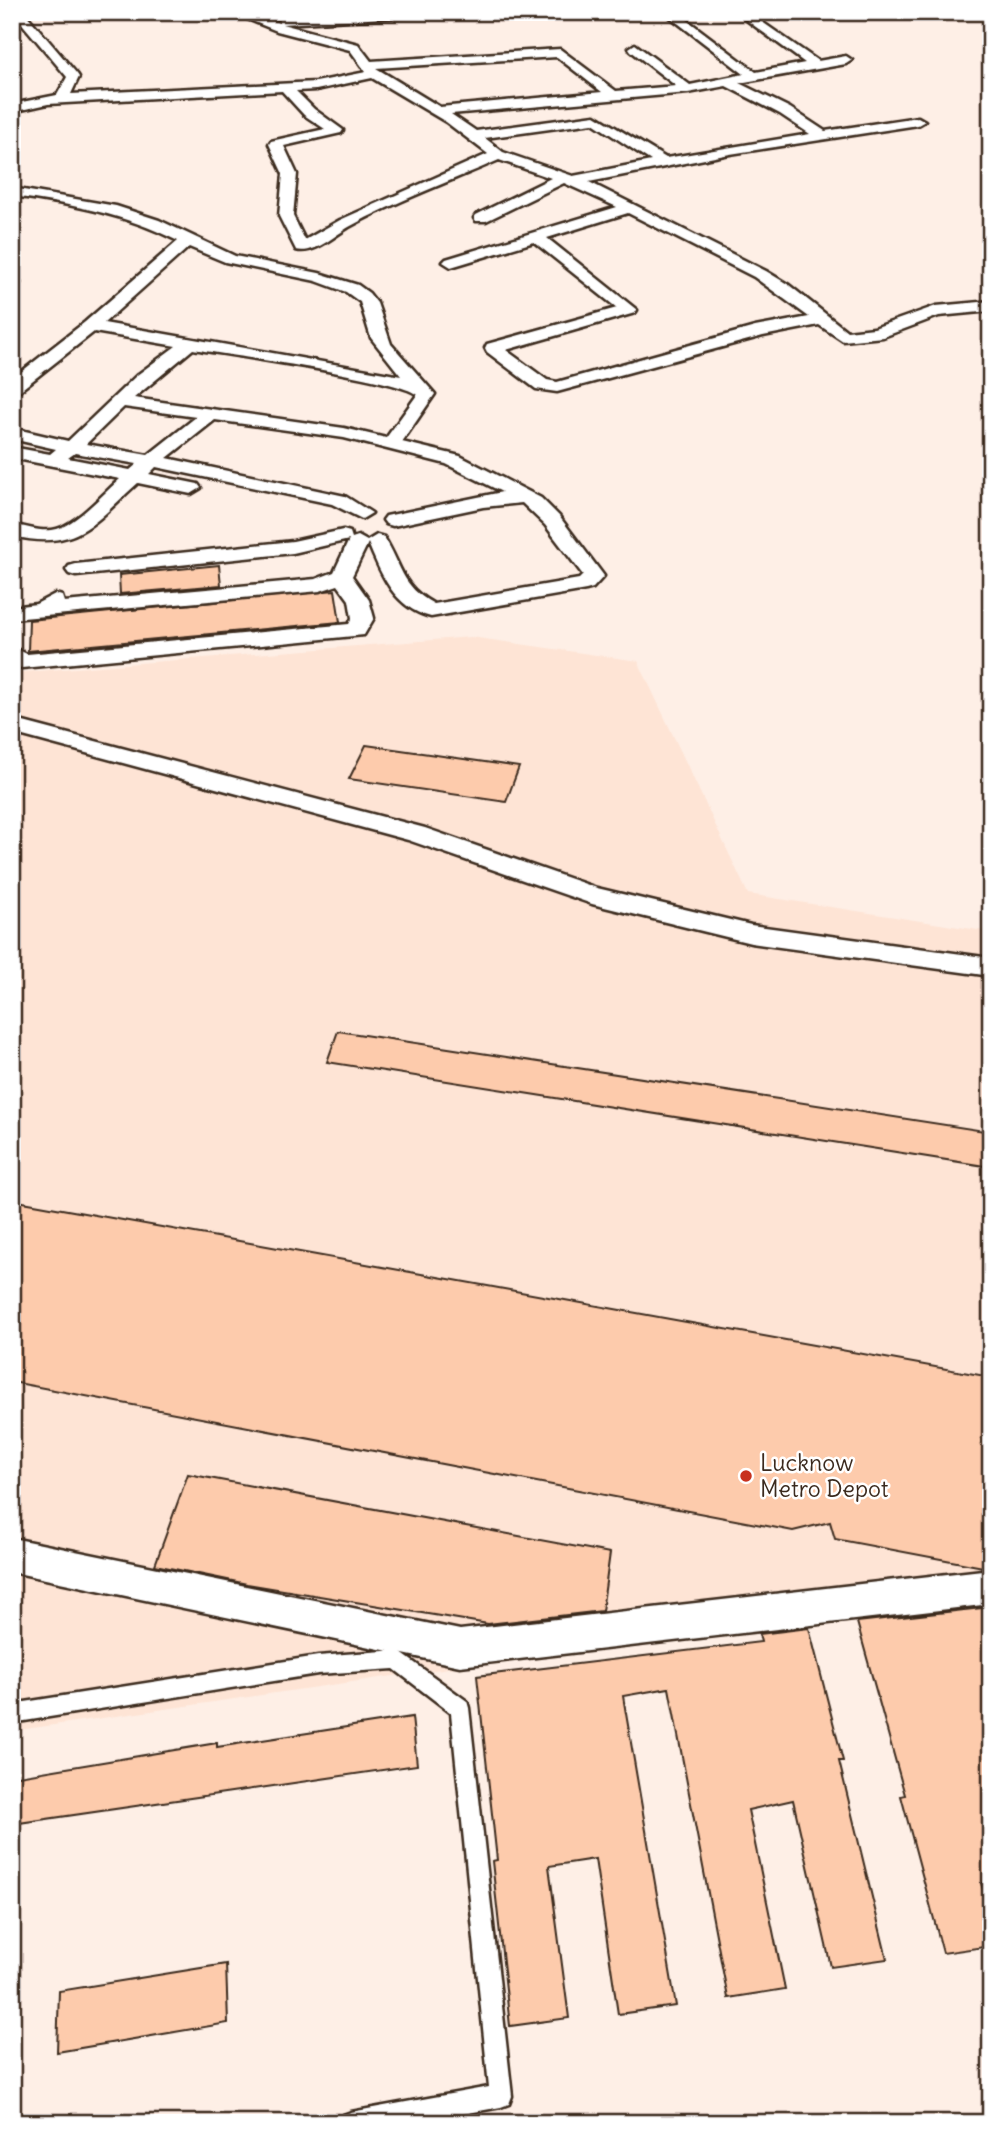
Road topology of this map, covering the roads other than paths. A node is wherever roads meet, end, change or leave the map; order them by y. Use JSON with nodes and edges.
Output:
{"nodes":[{"id":1,"x":419,"y":12,"type":"edge"},
{"id":2,"x":341,"y":14,"type":"edge"},
{"id":3,"x":19,"y":15,"type":"edge"},
{"id":4,"x":674,"y":15,"type":"dead end"},
{"id":5,"x":238,"y":19,"type":"edge"},
{"id":6,"x":751,"y":19,"type":"dead end"},
{"id":7,"x":264,"y":22,"type":"junction"},
{"id":8,"x":635,"y":48,"type":"dead end"},
{"id":9,"x":846,"y":60,"type":"dead end"},
{"id":10,"x":815,"y":64,"type":"junction"},
{"id":11,"x":370,"y":69,"type":"junction"},
{"id":12,"x":754,"y":76,"type":"junction"},
{"id":13,"x":727,"y":82,"type":"junction"},
{"id":14,"x":284,"y":86,"type":"junction"},
{"id":15,"x":688,"y":89,"type":"junction"},
{"id":16,"x":613,"y":95,"type":"junction"},
{"id":17,"x":62,"y":99,"type":"junction"},
{"id":18,"x":12,"y":108,"type":"edge"},
{"id":19,"x":437,"y":111,"type":"junction"},
{"id":20,"x":918,"y":121,"type":"dead end"},
{"id":21,"x":471,"y":136,"type":"junction"},
{"id":22,"x":823,"y":136,"type":"junction"},
{"id":23,"x":498,"y":155,"type":"junction"},
{"id":24,"x":664,"y":163,"type":"junction"},
{"id":25,"x":567,"y":179,"type":"junction"},
{"id":26,"x":12,"y":192,"type":"edge"},
{"id":27,"x":629,"y":208,"type":"junction"},
{"id":28,"x":481,"y":218,"type":"dead end"},
{"id":29,"x":536,"y":236,"type":"junction"},
{"id":30,"x":189,"y":239,"type":"junction"},
{"id":31,"x":451,"y":262,"type":"dead end"},
{"id":32,"x":12,"y":277,"type":"edge"},
{"id":33,"x":12,"y":283,"type":"edge"},
{"id":34,"x":991,"y":306,"type":"edge"},
{"id":35,"x":820,"y":320,"type":"junction"},
{"id":36,"x":91,"y":326,"type":"junction"},
{"id":37,"x":190,"y":343,"type":"junction"},
{"id":38,"x":417,"y":385,"type":"junction"},
{"id":39,"x":12,"y":388,"type":"edge"},
{"id":40,"x":120,"y":401,"type":"junction"},
{"id":41,"x":210,"y":415,"type":"junction"},
{"id":42,"x":12,"y":433,"type":"edge"},
{"id":43,"x":34,"y":436,"type":"junction"},
{"id":44,"x":390,"y":444,"type":"junction"},
{"id":45,"x":72,"y":447,"type":"junction"},
{"id":46,"x":13,"y":453,"type":"edge"},
{"id":47,"x":49,"y":461,"type":"junction"},
{"id":48,"x":152,"y":461,"type":"junction"},
{"id":49,"x":133,"y":477,"type":"junction"},
{"id":50,"x":527,"y":498,"type":"junction"},
{"id":51,"x":362,"y":513,"type":"junction"},
{"id":52,"x":393,"y":520,"type":"junction"},
{"id":53,"x":12,"y":530,"type":"edge"},
{"id":54,"x":63,"y":534,"type":"junction"},
{"id":55,"x":355,"y":535,"type":"junction"},
{"id":56,"x":76,"y":570,"type":"junction"},
{"id":57,"x":342,"y":576,"type":"junction"},
{"id":58,"x":42,"y":610,"type":"junction"},
{"id":59,"x":14,"y":620,"type":"edge"},
{"id":60,"x":12,"y":653,"type":"edge"},
{"id":61,"x":12,"y":726,"type":"edge"},
{"id":62,"x":991,"y":967,"type":"edge"},
{"id":63,"x":12,"y":1555,"type":"edge"},
{"id":64,"x":991,"y":1586,"type":"edge"},
{"id":65,"x":12,"y":1714,"type":"edge"},
{"id":66,"x":351,"y":2123,"type":"edge"}],
"edges":[{"from":1,"to":2,"type":"street"},
{"from":2,"to":7,"type":"street"},
{"from":3,"to":17,"type":"street"},
{"from":4,"to":12,"type":"street"},
{"from":5,"to":7,"type":"street"},
{"from":6,"to":10,"type":"street"},
{"from":7,"to":11,"type":"street"},
{"from":8,"to":15,"type":"street"},
{"from":9,"to":10,"type":"street"},
{"from":10,"to":12,"type":"street"},
{"from":11,"to":14,"type":"street"},
{"from":11,"to":16,"type":"street"},
{"from":11,"to":19,"type":"street"},
{"from":12,"to":13,"type":"street"},
{"from":13,"to":15,"type":"street"},
{"from":13,"to":22,"type":"street"},
{"from":14,"to":17,"type":"street"},
{"from":14,"to":23,"type":"street"},
{"from":15,"to":16,"type":"street"},
{"from":16,"to":19,"type":"street"},
{"from":17,"to":18,"type":"street"},
{"from":19,"to":21,"type":"street"},
{"from":20,"to":22,"type":"street"},
{"from":21,"to":23,"type":"street"},
{"from":21,"to":24,"type":"street"},
{"from":22,"to":24,"type":"street"},
{"from":23,"to":25,"type":"street"},
{"from":24,"to":25,"type":"street"},
{"from":25,"to":27,"type":"street"},
{"from":25,"to":28,"type":"street"},
{"from":26,"to":30,"type":"street"},
{"from":27,"to":29,"type":"street"},
{"from":27,"to":35,"type":"street"},
{"from":29,"to":31,"type":"street"},
{"from":29,"to":35,"type":"street"},
{"from":30,"to":36,"type":"street"},
{"from":30,"to":38,"type":"street"},
{"from":32,"to":33,"type":"street"},
{"from":34,"to":35,"type":"street"},
{"from":36,"to":37,"type":"street"},
{"from":36,"to":39,"type":"street"},
{"from":37,"to":38,"type":"street"},
{"from":37,"to":40,"type":"street"},
{"from":38,"to":44,"type":"street"},
{"from":40,"to":41,"type":"street"},
{"from":40,"to":45,"type":"street"},
{"from":41,"to":44,"type":"street"},
{"from":41,"to":48,"type":"street"},
{"from":42,"to":43,"type":"street"},
{"from":43,"to":45,"type":"street"},
{"from":43,"to":46,"type":"street"},
{"from":44,"to":50,"type":"street"},
{"from":45,"to":47,"type":"street"},
{"from":45,"to":48,"type":"street"},
{"from":46,"to":47,"type":"street"},
{"from":47,"to":49,"type":"street"},
{"from":48,"to":49,"type":"street"},
{"from":48,"to":51,"type":"street"},
{"from":49,"to":54,"type":"street"},
{"from":49,"to":55,"type":"street"},
{"from":50,"to":52,"type":"street"},
{"from":50,"to":55,"type":"street"},
{"from":51,"to":52,"type":"street"},
{"from":51,"to":55,"type":"street"},
{"from":52,"to":55,"type":"street"},
{"from":53,"to":54,"type":"street"},
{"from":54,"to":56,"type":"street"},
{"from":55,"to":56,"type":"street"},
{"from":55,"to":57,"type":"street"},
{"from":56,"to":58,"type":"street"},
{"from":57,"to":58,"type":"street"},
{"from":57,"to":60,"type":"street"},
{"from":58,"to":59,"type":"street"},
{"from":61,"to":62,"type":"street"},
{"from":63,"to":64,"type":"street"},
{"from":65,"to":66,"type":"lane"}]}
